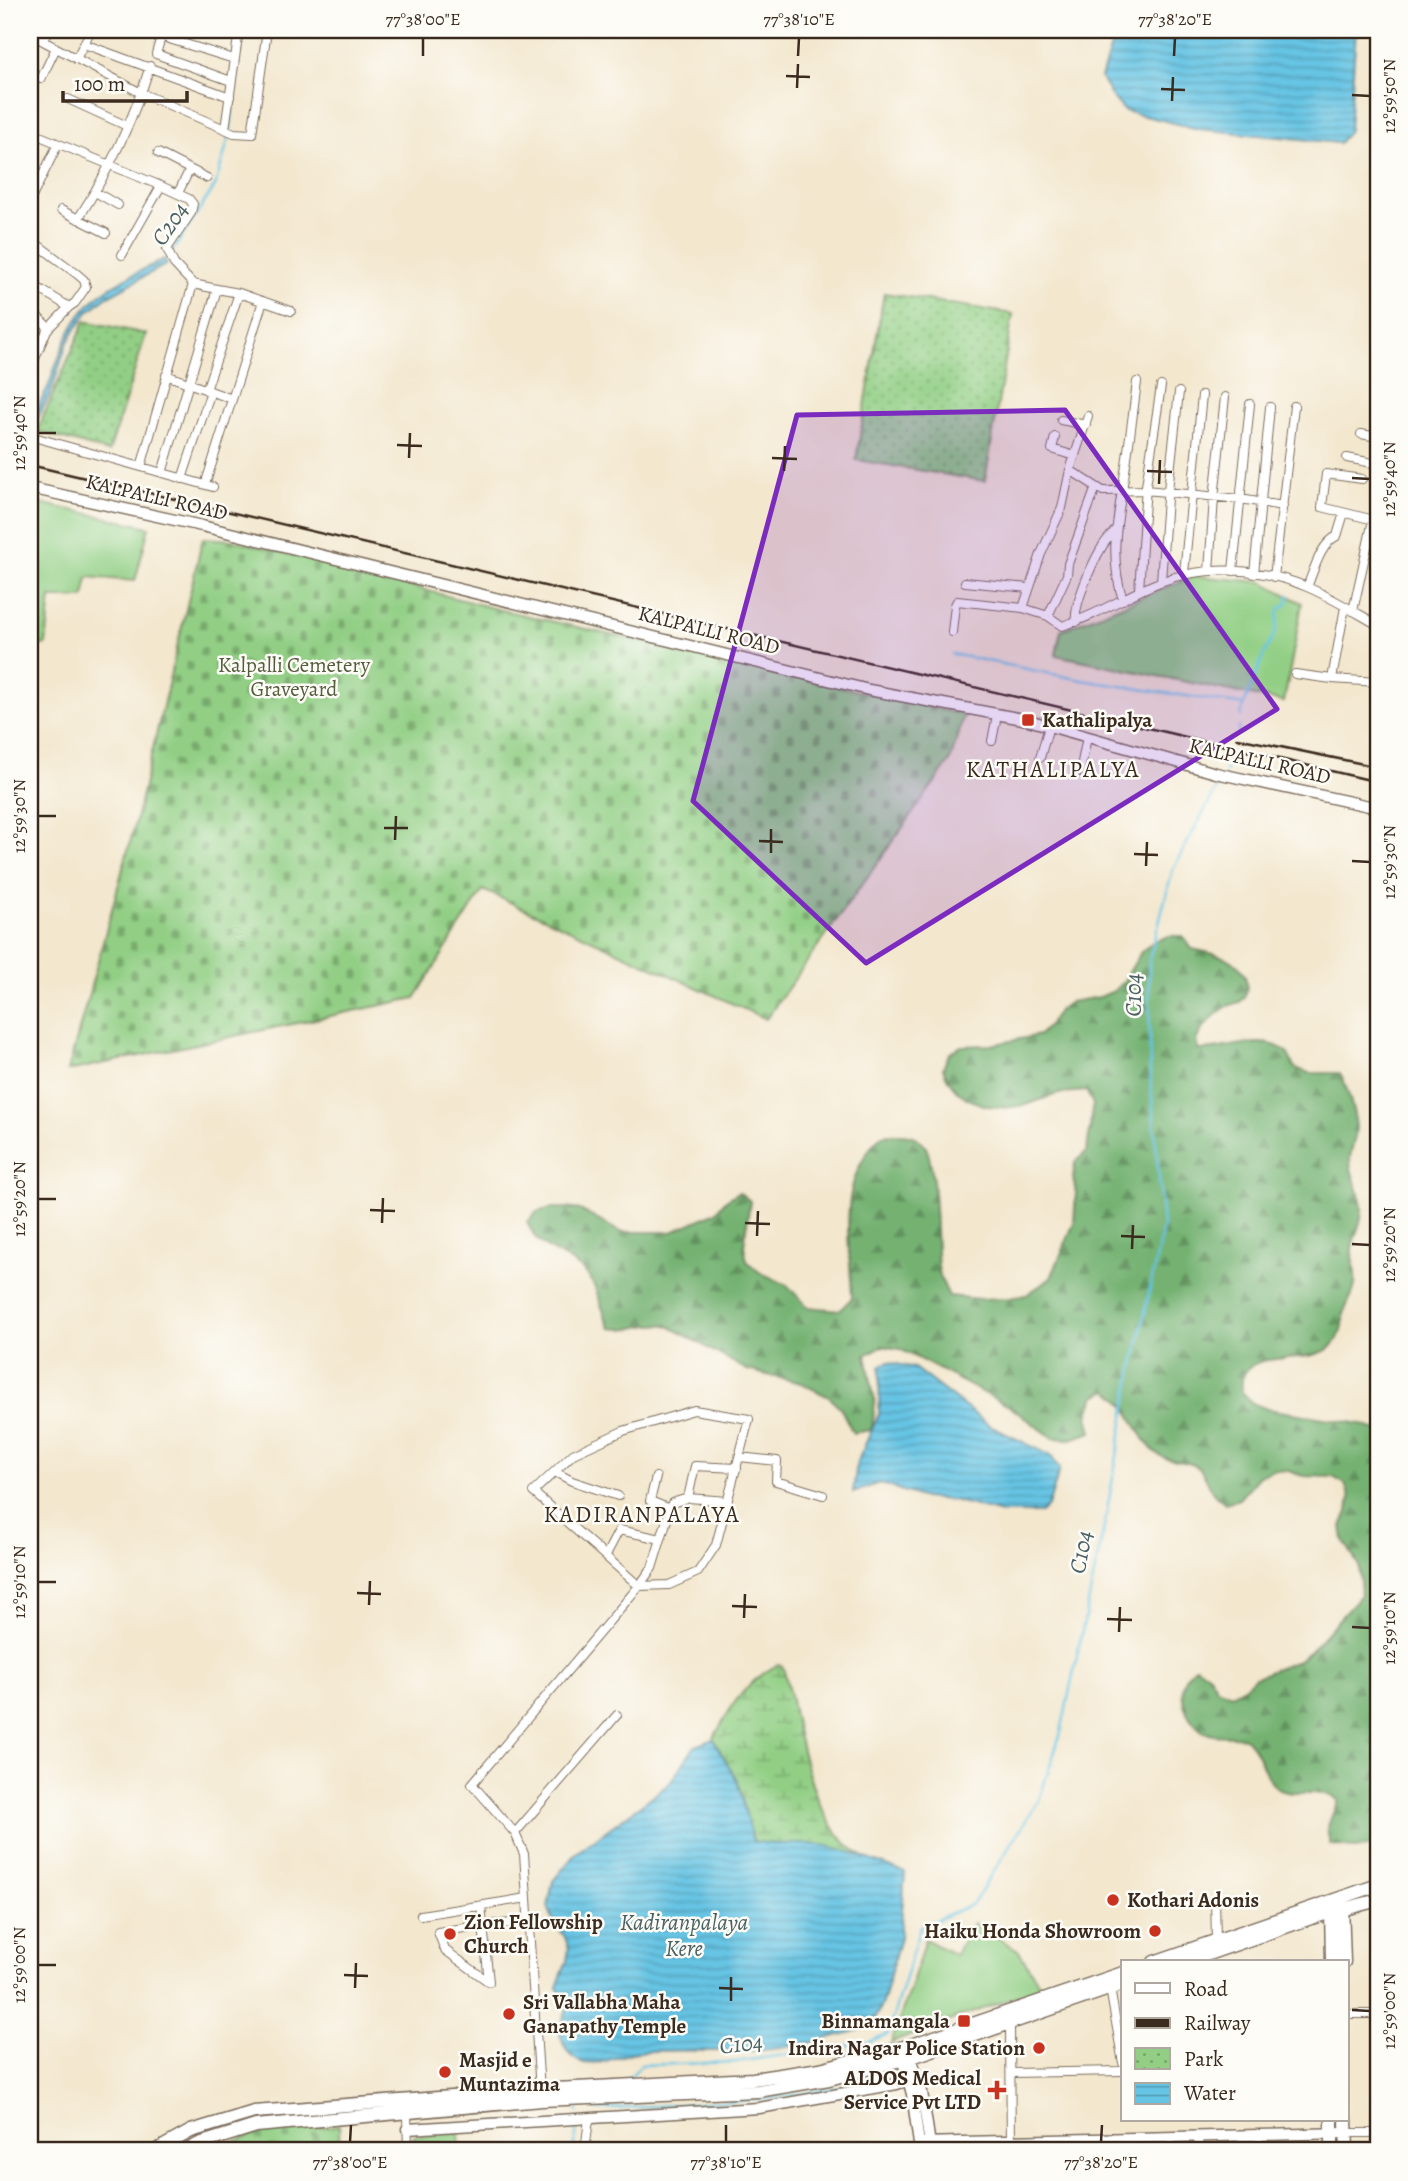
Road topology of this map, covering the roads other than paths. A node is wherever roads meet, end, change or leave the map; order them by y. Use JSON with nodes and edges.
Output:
{"nodes":[{"id":1,"x":48,"y":30,"type":"edge"},
{"id":2,"x":91,"y":30,"type":"edge"},
{"id":3,"x":140,"y":30,"type":"edge"},
{"id":4,"x":239,"y":30,"type":"edge"},
{"id":5,"x":266,"y":30,"type":"edge"},
{"id":6,"x":30,"y":34,"type":"edge"},
{"id":7,"x":160,"y":37,"type":"junction"},
{"id":8,"x":43,"y":41,"type":"junction"},
{"id":9,"x":84,"y":44,"type":"junction"},
{"id":10,"x":56,"y":48,"type":"junction"},
{"id":11,"x":76,"y":59,"type":"junction"},
{"id":12,"x":234,"y":59,"type":"junction"},
{"id":13,"x":150,"y":66,"type":"junction"},
{"id":14,"x":41,"y":79,"type":"dead end"},
{"id":15,"x":231,"y":81,"type":"junction"},
{"id":16,"x":141,"y":93,"type":"junction"},
{"id":17,"x":230,"y":97,"type":"junction"},
{"id":18,"x":68,"y":99,"type":"dead end"},
{"id":19,"x":127,"y":126,"type":"junction"},
{"id":20,"x":229,"y":131,"type":"junction"},
{"id":21,"x":30,"y":132,"type":"edge"},
{"id":22,"x":58,"y":144,"type":"junction"},
{"id":23,"x":158,"y":153,"type":"dead end"},
{"id":24,"x":111,"y":164,"type":"junction"},
{"id":25,"x":190,"y":169,"type":"junction"},
{"id":26,"x":207,"y":178,"type":"dead end"},
{"id":27,"x":161,"y":186,"type":"junction"},
{"id":28,"x":95,"y":192,"type":"junction"},
{"id":29,"x":178,"y":194,"type":"junction"},
{"id":30,"x":30,"y":201,"type":"edge"},
{"id":31,"x":118,"y":205,"type":"dead end"},
{"id":32,"x":61,"y":210,"type":"dead end"},
{"id":33,"x":78,"y":219,"type":"junction"},
{"id":34,"x":106,"y":233,"type":"dead end"},
{"id":35,"x":30,"y":239,"type":"edge"},
{"id":36,"x":122,"y":255,"type":"dead end"},
{"id":37,"x":30,"y":283,"type":"edge"},
{"id":38,"x":193,"y":284,"type":"junction"},
{"id":39,"x":217,"y":289,"type":"junction"},
{"id":40,"x":239,"y":293,"type":"junction"},
{"id":41,"x":263,"y":301,"type":"junction"},
{"id":42,"x":69,"y":307,"type":"junction"},
{"id":43,"x":30,"y":309,"type":"edge"},
{"id":44,"x":291,"y":311,"type":"dead end"},
{"id":45,"x":49,"y":328,"type":"junction"},
{"id":46,"x":30,"y":370,"type":"edge"},
{"id":47,"x":166,"y":375,"type":"junction"},
{"id":48,"x":1137,"y":382,"type":"dead end"},
{"id":49,"x":189,"y":384,"type":"junction"},
{"id":50,"x":1161,"y":386,"type":"dead end"},
{"id":51,"x":208,"y":390,"type":"junction"},
{"id":52,"x":1179,"y":392,"type":"dead end"},
{"id":53,"x":1202,"y":395,"type":"dead end"},
{"id":54,"x":1225,"y":397,"type":"dead end"},
{"id":55,"x":232,"y":399,"type":"junction"},
{"id":56,"x":1250,"y":404,"type":"dead end"},
{"id":57,"x":1294,"y":406,"type":"dead end"},
{"id":58,"x":1270,"y":407,"type":"dead end"},
{"id":59,"x":1088,"y":415,"type":"dead end"},
{"id":60,"x":1061,"y":420,"type":"dead end"},
{"id":61,"x":1086,"y":425,"type":"junction"},
{"id":62,"x":1361,"y":434,"type":"dead end"},
{"id":63,"x":30,"y":436,"type":"edge"},
{"id":64,"x":1055,"y":437,"type":"dead end"},
{"id":65,"x":1378,"y":438,"type":"edge"},
{"id":66,"x":1075,"y":456,"type":"junction"},
{"id":67,"x":1348,"y":457,"type":"dead end"},
{"id":68,"x":1378,"y":464,"type":"edge"},
{"id":69,"x":141,"y":467,"type":"junction"},
{"id":70,"x":1070,"y":470,"type":"junction"},
{"id":71,"x":162,"y":473,"type":"junction"},
{"id":72,"x":182,"y":479,"type":"junction"},
{"id":73,"x":207,"y":479,"type":"dead end"},
{"id":74,"x":1362,"y":479,"type":"dead end"},
{"id":75,"x":213,"y":487,"type":"dead end"},
{"id":76,"x":1096,"y":487,"type":"junction"},
{"id":77,"x":30,"y":488,"type":"edge"},
{"id":78,"x":1122,"y":489,"type":"junction"},
{"id":79,"x":1145,"y":490,"type":"junction"},
{"id":80,"x":1168,"y":492,"type":"junction"},
{"id":81,"x":1191,"y":495,"type":"junction"},
{"id":82,"x":1214,"y":498,"type":"junction"},
{"id":83,"x":1240,"y":499,"type":"junction"},
{"id":84,"x":1261,"y":502,"type":"junction"},
{"id":85,"x":1283,"y":506,"type":"junction"},
{"id":86,"x":1344,"y":513,"type":"junction"},
{"id":87,"x":1375,"y":521,"type":"edge"},
{"id":88,"x":1116,"y":529,"type":"junction"},
{"id":89,"x":1209,"y":571,"type":"junction"},
{"id":90,"x":1233,"y":571,"type":"junction"},
{"id":91,"x":1184,"y":573,"type":"junction"},
{"id":92,"x":1254,"y":574,"type":"junction"},
{"id":93,"x":1275,"y":577,"type":"junction"},
{"id":94,"x":965,"y":582,"type":"dead end"},
{"id":95,"x":1161,"y":582,"type":"junction"},
{"id":96,"x":1307,"y":587,"type":"junction"},
{"id":97,"x":1029,"y":588,"type":"junction"},
{"id":98,"x":1139,"y":590,"type":"junction"},
{"id":99,"x":1124,"y":600,"type":"junction"},
{"id":100,"x":1023,"y":608,"type":"junction"},
{"id":101,"x":1349,"y":609,"type":"junction"},
{"id":102,"x":1048,"y":616,"type":"junction"},
{"id":103,"x":1076,"y":622,"type":"junction"},
{"id":104,"x":1378,"y":625,"type":"edge"},
{"id":105,"x":952,"y":632,"type":"dead end"},
{"id":106,"x":1295,"y":674,"type":"dead end"},
{"id":107,"x":1332,"y":679,"type":"junction"},
{"id":108,"x":1378,"y":682,"type":"edge"},
{"id":109,"x":997,"y":715,"type":"junction"},
{"id":110,"x":1049,"y":726,"type":"junction"},
{"id":111,"x":1087,"y":737,"type":"junction"},
{"id":112,"x":992,"y":741,"type":"dead end"},
{"id":113,"x":1040,"y":758,"type":"dead end"},
{"id":114,"x":1080,"y":772,"type":"dead end"},
{"id":115,"x":1378,"y":808,"type":"edge"},
{"id":116,"x":739,"y":1457,"type":"junction"},
{"id":117,"x":737,"y":1468,"type":"junction"},
{"id":118,"x":555,"y":1472,"type":"junction"},
{"id":119,"x":656,"y":1477,"type":"dead end"},
{"id":120,"x":823,"y":1495,"type":"dead end"},
{"id":121,"x":618,"y":1496,"type":"dead end"},
{"id":122,"x":688,"y":1498,"type":"junction"},
{"id":123,"x":728,"y":1501,"type":"junction"},
{"id":124,"x":670,"y":1510,"type":"junction"},
{"id":125,"x":660,"y":1539,"type":"junction"},
{"id":126,"x":606,"y":1555,"type":"junction"},
{"id":127,"x":639,"y":1586,"type":"junction"},
{"id":128,"x":617,"y":1715,"type":"dead end"},
{"id":129,"x":515,"y":1833,"type":"junction"},
{"id":130,"x":1378,"y":1885,"type":"edge"},
{"id":131,"x":527,"y":1898,"type":"junction"},
{"id":132,"x":1215,"y":1898,"type":"dead end"},
{"id":133,"x":1378,"y":1900,"type":"edge"},
{"id":134,"x":1336,"y":1905,"type":"junction"},
{"id":135,"x":481,"y":1906,"type":"junction"},
{"id":136,"x":421,"y":1915,"type":"dead end"},
{"id":137,"x":529,"y":1922,"type":"junction"},
{"id":138,"x":484,"y":1925,"type":"junction"},
{"id":139,"x":1216,"y":1941,"type":"junction"},
{"id":140,"x":1160,"y":1960,"type":"edge"},
{"id":141,"x":1190,"y":1960,"type":"edge"},
{"id":142,"x":1332,"y":1960,"type":"edge"},
{"id":143,"x":1344,"y":1960,"type":"edge"},
{"id":144,"x":1121,"y":1974,"type":"edge"},
{"id":145,"x":1117,"y":1986,"type":"edge"},
{"id":146,"x":1348,"y":2014,"type":"edge"},
{"id":147,"x":1378,"y":2014,"type":"edge"},
{"id":148,"x":1010,"y":2024,"type":"junction"},
{"id":149,"x":1121,"y":2037,"type":"edge"},
{"id":150,"x":904,"y":2053,"type":"junction"},
{"id":151,"x":1121,"y":2071,"type":"edge"},
{"id":152,"x":1011,"y":2073,"type":"junction"},
{"id":153,"x":911,"y":2078,"type":"junction"},
{"id":154,"x":540,"y":2090,"type":"junction"},
{"id":155,"x":461,"y":2106,"type":"junction"},
{"id":156,"x":407,"y":2111,"type":"junction"},
{"id":157,"x":589,"y":2119,"type":"junction"},
{"id":158,"x":464,"y":2126,"type":"junction"},
{"id":159,"x":1346,"y":2126,"type":"edge"},
{"id":160,"x":1332,"y":2127,"type":"edge"},
{"id":161,"x":407,"y":2129,"type":"junction"},
{"id":162,"x":1378,"y":2133,"type":"edge"},
{"id":163,"x":1259,"y":2135,"type":"junction"},
{"id":164,"x":1171,"y":2137,"type":"junction"},
{"id":165,"x":1199,"y":2137,"type":"junction"},
{"id":166,"x":1135,"y":2138,"type":"junction"},
{"id":167,"x":1072,"y":2145,"type":"edge"},
{"id":168,"x":1011,"y":2146,"type":"edge"},
{"id":169,"x":925,"y":2147,"type":"edge"},
{"id":170,"x":155,"y":2151,"type":"edge"},
{"id":171,"x":186,"y":2151,"type":"edge"},
{"id":172,"x":408,"y":2151,"type":"edge"},
{"id":173,"x":585,"y":2151,"type":"edge"},
{"id":174,"x":1135,"y":2151,"type":"edge"},
{"id":175,"x":1171,"y":2151,"type":"edge"},
{"id":176,"x":1199,"y":2151,"type":"edge"},
{"id":177,"x":1259,"y":2151,"type":"edge"},
{"id":178,"x":1332,"y":2151,"type":"edge"},
{"id":179,"x":1347,"y":2151,"type":"edge"}],
"edges":[{"from":1,"to":8,"type":"street"},
{"from":2,"to":9,"type":"street"},
{"from":3,"to":7,"type":"street"},
{"from":4,"to":12,"type":"street"},
{"from":5,"to":20,"type":"street"},
{"from":6,"to":8,"type":"street"},
{"from":7,"to":12,"type":"street"},
{"from":7,"to":15,"type":"street"},
{"from":8,"to":10,"type":"street"},
{"from":9,"to":11,"type":"street"},
{"from":9,"to":13,"type":"street"},
{"from":10,"to":11,"type":"street"},
{"from":10,"to":14,"type":"street"},
{"from":11,"to":16,"type":"street"},
{"from":12,"to":15,"type":"street"},
{"from":13,"to":16,"type":"street"},
{"from":13,"to":17,"type":"street"},
{"from":15,"to":17,"type":"street"},
{"from":16,"to":19,"type":"street"},
{"from":16,"to":20,"type":"street"},
{"from":17,"to":20,"type":"street"},
{"from":18,"to":19,"type":"street"},
{"from":19,"to":24,"type":"street"},
{"from":21,"to":22,"type":"street"},
{"from":22,"to":24,"type":"street"},
{"from":22,"to":30,"type":"street"},
{"from":23,"to":25,"type":"street"},
{"from":24,"to":27,"type":"street"},
{"from":24,"to":28,"type":"street"},
{"from":25,"to":26,"type":"street"},
{"from":25,"to":29,"type":"street"},
{"from":27,"to":29,"type":"street"},
{"from":27,"to":36,"type":"street"},
{"from":28,"to":31,"type":"street"},
{"from":28,"to":33,"type":"street"},
{"from":29,"to":38,"type":"street"},
{"from":32,"to":33,"type":"street"},
{"from":33,"to":34,"type":"street"},
{"from":35,"to":42,"type":"street"},
{"from":37,"to":42,"type":"street"},
{"from":38,"to":39,"type":"street"},
{"from":38,"to":47,"type":"street"},
{"from":39,"to":40,"type":"street"},
{"from":39,"to":49,"type":"street"},
{"from":40,"to":41,"type":"street"},
{"from":40,"to":51,"type":"street"},
{"from":41,"to":44,"type":"street"},
{"from":41,"to":55,"type":"street"},
{"from":42,"to":45,"type":"street"},
{"from":43,"to":45,"type":"street"},
{"from":45,"to":46,"type":"street"},
{"from":47,"to":49,"type":"street"},
{"from":47,"to":69,"type":"street"},
{"from":48,"to":78,"type":"street"},
{"from":49,"to":51,"type":"street"},
{"from":49,"to":71,"type":"street"},
{"from":50,"to":79,"type":"street"},
{"from":51,"to":55,"type":"street"},
{"from":51,"to":72,"type":"street"},
{"from":52,"to":80,"type":"street"},
{"from":53,"to":81,"type":"street"},
{"from":54,"to":82,"type":"street"},
{"from":55,"to":73,"type":"street"},
{"from":56,"to":83,"type":"street"},
{"from":57,"to":85,"type":"street"},
{"from":58,"to":84,"type":"street"},
{"from":59,"to":61,"type":"street"},
{"from":60,"to":61,"type":"street"},
{"from":61,"to":66,"type":"street"},
{"from":62,"to":65,"type":"street"},
{"from":63,"to":69,"type":"street"},
{"from":64,"to":66,"type":"street"},
{"from":66,"to":70,"type":"street"},
{"from":67,"to":68,"type":"street"},
{"from":69,"to":71,"type":"street"},
{"from":70,"to":76,"type":"street"},
{"from":70,"to":97,"type":"street"},
{"from":71,"to":72,"type":"street"},
{"from":72,"to":75,"type":"street"},
{"from":74,"to":86,"type":"street"},
{"from":76,"to":78,"type":"street"},
{"from":76,"to":102,"type":"street"},
{"from":77,"to":109,"type":"street","name":"KALPALLI ROAD"},
{"from":78,"to":79,"type":"street"},
{"from":78,"to":88,"type":"street"},
{"from":79,"to":80,"type":"street"},
{"from":79,"to":98,"type":"street"},
{"from":80,"to":81,"type":"street"},
{"from":80,"to":95,"type":"street"},
{"from":81,"to":82,"type":"street"},
{"from":81,"to":91,"type":"street"},
{"from":82,"to":83,"type":"street"},
{"from":82,"to":89,"type":"street"},
{"from":83,"to":84,"type":"street"},
{"from":83,"to":90,"type":"street"},
{"from":84,"to":85,"type":"street"},
{"from":84,"to":92,"type":"street"},
{"from":85,"to":93,"type":"street"},
{"from":86,"to":87,"type":"street"},
{"from":86,"to":96,"type":"street"},
{"from":87,"to":101,"type":"street"},
{"from":88,"to":99,"type":"street"},
{"from":88,"to":103,"type":"street"},
{"from":89,"to":90,"type":"street"},
{"from":89,"to":91,"type":"street"},
{"from":90,"to":92,"type":"street"},
{"from":91,"to":95,"type":"street"},
{"from":92,"to":93,"type":"street"},
{"from":93,"to":96,"type":"street"},
{"from":94,"to":97,"type":"street"},
{"from":95,"to":98,"type":"street"},
{"from":96,"to":101,"type":"street"},
{"from":97,"to":100,"type":"street"},
{"from":98,"to":99,"type":"street"},
{"from":99,"to":103,"type":"street"},
{"from":100,"to":102,"type":"street"},
{"from":100,"to":105,"type":"street"},
{"from":101,"to":104,"type":"street"},
{"from":101,"to":107,"type":"street"},
{"from":102,"to":103,"type":"street"},
{"from":106,"to":107,"type":"street"},
{"from":107,"to":108,"type":"street"},
{"from":109,"to":110,"type":"street","name":"KALPALLI ROAD"},
{"from":109,"to":112,"type":"street"},
{"from":110,"to":111,"type":"street","name":"KALPALLI ROAD"},
{"from":110,"to":113,"type":"street"},
{"from":111,"to":114,"type":"street"},
{"from":111,"to":115,"type":"street","name":"KALPALLI ROAD"},
{"from":116,"to":117,"type":"street"},
{"from":116,"to":118,"type":"street"},
{"from":116,"to":120,"type":"street"},
{"from":117,"to":122,"type":"street"},
{"from":117,"to":123,"type":"street"},
{"from":118,"to":121,"type":"street"},
{"from":118,"to":126,"type":"street"},
{"from":119,"to":124,"type":"street"},
{"from":122,"to":123,"type":"street"},
{"from":122,"to":124,"type":"street"},
{"from":123,"to":127,"type":"street"},
{"from":124,"to":125,"type":"street"},
{"from":125,"to":126,"type":"street"},
{"from":125,"to":127,"type":"street"},
{"from":126,"to":127,"type":"street"},
{"from":127,"to":129,"type":"street"},
{"from":128,"to":129,"type":"street"},
{"from":129,"to":131,"type":"street"},
{"from":130,"to":134,"type":"main road"},
{"from":131,"to":135,"type":"street"},
{"from":131,"to":137,"type":"street"},
{"from":132,"to":139,"type":"street"},
{"from":133,"to":134,"type":"main road"},
{"from":134,"to":139,"type":"main road"},
{"from":134,"to":141,"type":"main road"},
{"from":134,"to":142,"type":"main road"},
{"from":134,"to":143,"type":"main road"},
{"from":135,"to":136,"type":"street"},
{"from":135,"to":138,"type":"street"},
{"from":137,"to":138,"type":"street"},
{"from":137,"to":154,"type":"street"},
{"from":138,"to":138,"type":"street"},
{"from":139,"to":140,"type":"main road"},
{"from":144,"to":150,"type":"main road"},
{"from":145,"to":148,"type":"main road"},
{"from":145,"to":149,"type":"street"},
{"from":146,"to":147,"type":"street"},
{"from":148,"to":150,"type":"main road"},
{"from":148,"to":152,"type":"street"},
{"from":150,"to":153,"type":"street"},
{"from":150,"to":154,"type":"main road"},
{"from":150,"to":155,"type":"main road"},
{"from":151,"to":152,"type":"street"},
{"from":152,"to":168,"type":"street"},
{"from":153,"to":157,"type":"street"},
{"from":153,"to":169,"type":"street"},
{"from":154,"to":170,"type":"main road"},
{"from":155,"to":156,"type":"main road"},
{"from":155,"to":158,"type":"street"},
{"from":156,"to":161,"type":"street"},
{"from":156,"to":171,"type":"main road"},
{"from":157,"to":158,"type":"street"},
{"from":157,"to":173,"type":"street"},
{"from":158,"to":161,"type":"street"},
{"from":159,"to":160,"type":"street"},
{"from":159,"to":162,"type":"street"},
{"from":159,"to":179,"type":"main road"},
{"from":160,"to":163,"type":"street"},
{"from":160,"to":178,"type":"main road"},
{"from":161,"to":172,"type":"street"},
{"from":163,"to":165,"type":"street"},
{"from":163,"to":177,"type":"street"},
{"from":164,"to":165,"type":"street"},
{"from":164,"to":166,"type":"street"},
{"from":164,"to":175,"type":"street"},
{"from":165,"to":176,"type":"street"},
{"from":166,"to":167,"type":"street"},
{"from":166,"to":174,"type":"street"},
{"from":167,"to":168,"type":"street"},
{"from":168,"to":169,"type":"street"}]}
